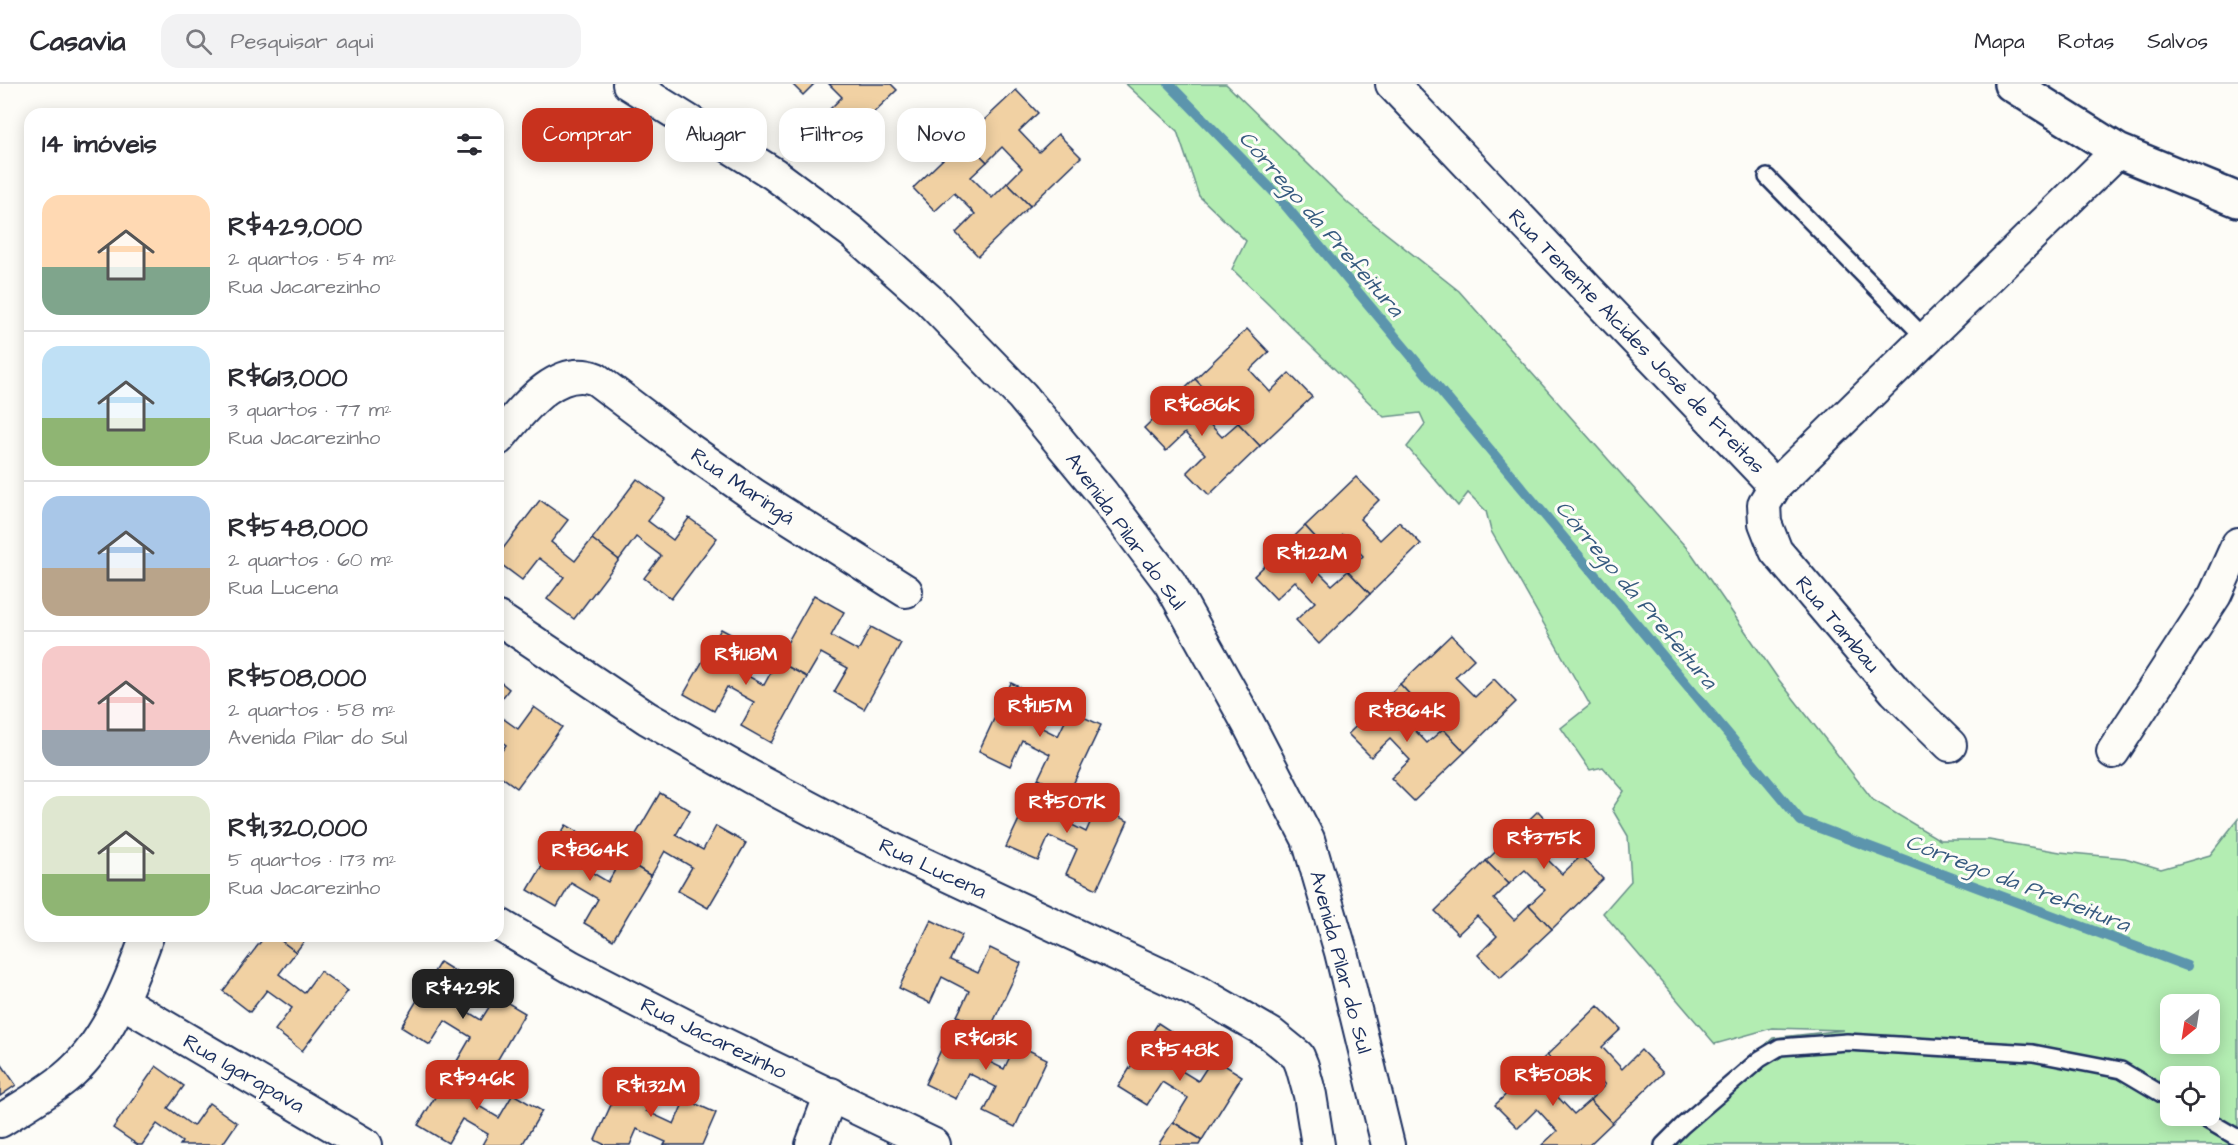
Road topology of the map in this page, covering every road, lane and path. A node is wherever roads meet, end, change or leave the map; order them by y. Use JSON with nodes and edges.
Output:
{"nodes":[{"id":1,"x":630,"y":84,"type":"edge"},
{"id":2,"x":1392,"y":84,"type":"edge"},
{"id":3,"x":2011,"y":84,"type":"edge"},
{"id":4,"x":2118,"y":151,"type":"junction"},
{"id":5,"x":1767,"y":177,"type":"dead end"},
{"id":6,"x":2238,"y":201,"type":"edge"},
{"id":7,"x":1926,"y":339,"type":"junction"},
{"id":8,"x":504,"y":432,"type":"edge"},
{"id":9,"x":1775,"y":486,"type":"junction"},
{"id":10,"x":2238,"y":544,"type":"edge"},
{"id":11,"x":906,"y":591,"type":"dead end"},
{"id":12,"x":504,"y":622,"type":"edge"},
{"id":13,"x":1950,"y":745,"type":"dead end"},
{"id":14,"x":2113,"y":752,"type":"dead end"},
{"id":15,"x":504,"y":928,"type":"edge"},
{"id":16,"x":145,"y":942,"type":"edge"},
{"id":17,"x":121,"y":1001,"type":"junction"},
{"id":18,"x":2160,"y":1093,"type":"edge"},
{"id":19,"x":831,"y":1094,"type":"junction"},
{"id":20,"x":0,"y":1121,"type":"edge"},
{"id":21,"x":2217,"y":1126,"type":"edge"},
{"id":22,"x":2238,"y":1138,"type":"edge"},
{"id":23,"x":366,"y":1145,"type":"edge"},
{"id":24,"x":812,"y":1145,"type":"edge"},
{"id":25,"x":934,"y":1145,"type":"edge"},
{"id":26,"x":1318,"y":1145,"type":"edge"},
{"id":27,"x":1388,"y":1145,"type":"edge"},
{"id":28,"x":1663,"y":1145,"type":"edge"}],
"edges":[{"from":1,"to":27,"type":"street","name":"Avenida Pilar do Sul"},
{"from":2,"to":9,"type":"street","name":"Rua Tenente Alcides José de Freitas"},
{"from":3,"to":4,"type":"street"},
{"from":4,"to":6,"type":"street"},
{"from":4,"to":7,"type":"street","name":"Rua Tenente Alcides José de Freitas"},
{"from":5,"to":7,"type":"lane"},
{"from":7,"to":9,"type":"street","name":"Rua Tenente Alcides José de Freitas"},
{"from":8,"to":11,"type":"street","name":"Rua Maringá"},
{"from":9,"to":13,"type":"street","name":"Rua Tambau"},
{"from":10,"to":14,"type":"street"},
{"from":12,"to":26,"type":"street","name":"Rua Lucena"},
{"from":15,"to":19,"type":"street","name":"Rua Jacarezinho"},
{"from":16,"to":17,"type":"street"},
{"from":17,"to":20,"type":"street"},
{"from":17,"to":23,"type":"street","name":"Rua Igarapava"},
{"from":18,"to":28,"type":"lane"},
{"from":19,"to":24,"type":"street"},
{"from":19,"to":25,"type":"street","name":"Rua Jacarezinho"},
{"from":21,"to":22,"type":"lane"}]}
